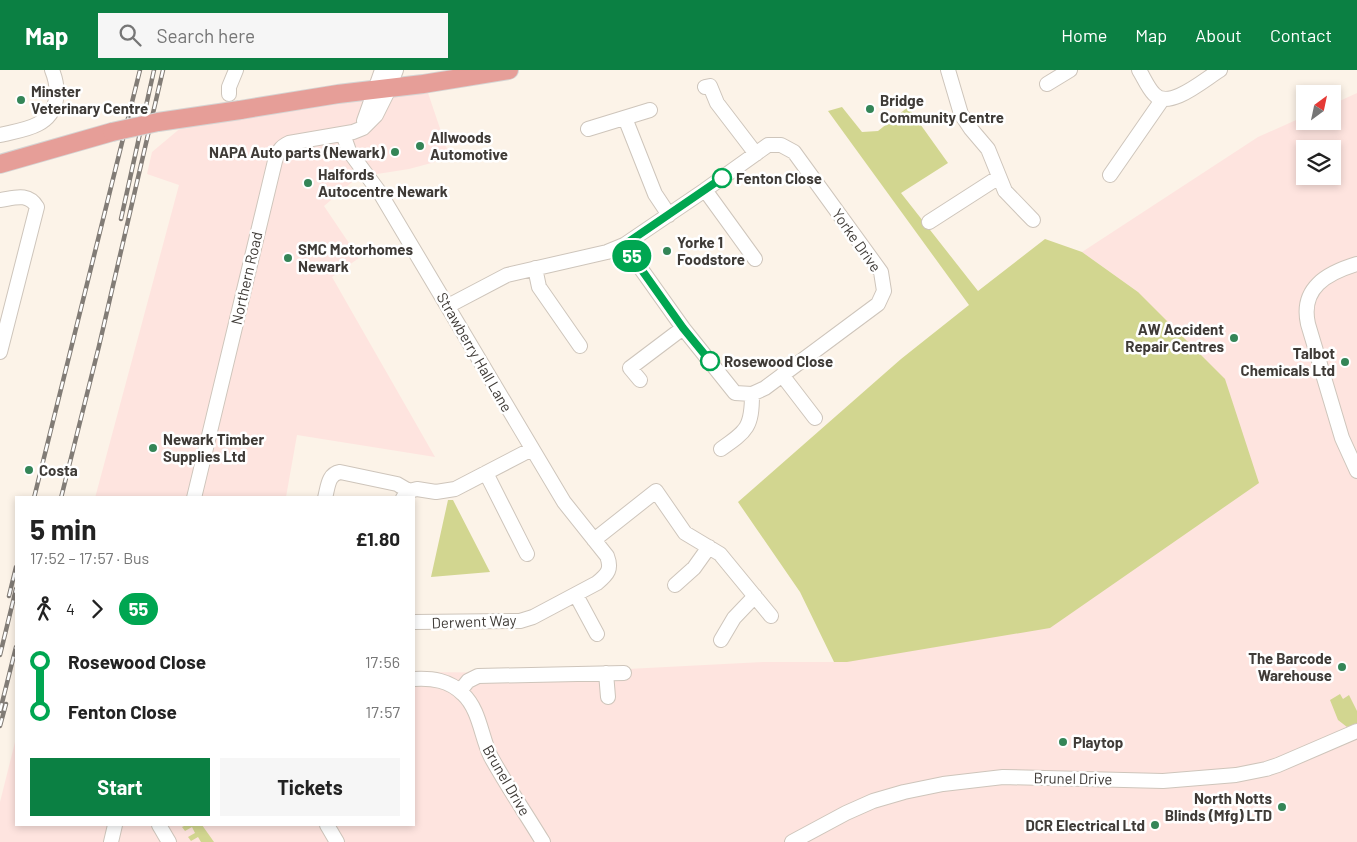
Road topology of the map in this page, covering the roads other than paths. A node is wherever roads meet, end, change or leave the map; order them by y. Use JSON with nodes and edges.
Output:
{"nodes":[{"id":1,"x":52,"y":70,"type":"edge"},
{"id":2,"x":236,"y":70,"type":"edge"},
{"id":3,"x":382,"y":70,"type":"edge"},
{"id":4,"x":396,"y":70,"type":"edge"},
{"id":5,"x":509,"y":70,"type":"edge"},
{"id":6,"x":948,"y":70,"type":"edge"},
{"id":7,"x":1070,"y":70,"type":"edge"},
{"id":8,"x":1139,"y":70,"type":"edge"},
{"id":9,"x":1220,"y":70,"type":"edge"},
{"id":10,"x":1046,"y":84,"type":"dead end"},
{"id":11,"x":705,"y":87,"type":"dead end"},
{"id":12,"x":381,"y":89,"type":"junction"},
{"id":13,"x":229,"y":94,"type":"dead end"},
{"id":14,"x":1162,"y":100,"type":"junction"},
{"id":15,"x":650,"y":110,"type":"dead end"},
{"id":16,"x":625,"y":118,"type":"junction"},
{"id":17,"x":588,"y":129,"type":"dead end"},
{"id":18,"x":342,"y":134,"type":"junction"},
{"id":19,"x":0,"y":135,"type":"edge"},
{"id":20,"x":756,"y":154,"type":"junction"},
{"id":21,"x":0,"y":164,"type":"edge"},
{"id":22,"x":1110,"y":175,"type":"dead end"},
{"id":23,"x":999,"y":177,"type":"junction"},
{"id":24,"x":705,"y":190,"type":"junction"},
{"id":25,"x":0,"y":200,"type":"edge"},
{"id":26,"x":669,"y":215,"type":"junction"},
{"id":27,"x":1033,"y":220,"type":"dead end"},
{"id":28,"x":929,"y":222,"type":"dead end"},
{"id":29,"x":624,"y":245,"type":"junction"},
{"id":30,"x":755,"y":258,"type":"dead end"},
{"id":31,"x":1357,"y":264,"type":"edge"},
{"id":32,"x":535,"y":268,"type":"junction"},
{"id":33,"x":6,"y":303,"type":"edge"},
{"id":34,"x":448,"y":306,"type":"junction"},
{"id":35,"x":683,"y":328,"type":"junction"},
{"id":36,"x":580,"y":346,"type":"dead end"},
{"id":37,"x":0,"y":352,"type":"edge"},
{"id":38,"x":782,"y":375,"type":"junction"},
{"id":39,"x":640,"y":380,"type":"dead end"},
{"id":40,"x":752,"y":394,"type":"junction"},
{"id":41,"x":815,"y":418,"type":"dead end"},
{"id":42,"x":532,"y":449,"type":"junction"},
{"id":43,"x":721,"y":449,"type":"dead end"},
{"id":44,"x":1357,"y":472,"type":"edge"},
{"id":45,"x":486,"y":473,"type":"junction"},
{"id":46,"x":406,"y":494,"type":"edge"},
{"id":47,"x":194,"y":496,"type":"edge"},
{"id":48,"x":325,"y":496,"type":"edge"},
{"id":49,"x":594,"y":540,"type":"junction"},
{"id":50,"x":709,"y":547,"type":"junction"},
{"id":51,"x":527,"y":554,"type":"dead end"},
{"id":52,"x":610,"y":569,"type":"joint"},
{"id":53,"x":675,"y":585,"type":"dead end"},
{"id":54,"x":576,"y":595,"type":"junction"},
{"id":55,"x":754,"y":596,"type":"junction"},
{"id":56,"x":770,"y":616,"type":"dead end"},
{"id":57,"x":415,"y":622,"type":"edge"},
{"id":58,"x":597,"y":634,"type":"dead end"},
{"id":59,"x":721,"y":640,"type":"dead end"},
{"id":60,"x":606,"y":673,"type":"junction"},
{"id":61,"x":624,"y":673,"type":"dead end"},
{"id":62,"x":415,"y":679,"type":"edge"},
{"id":63,"x":460,"y":691,"type":"junction"},
{"id":64,"x":608,"y":697,"type":"dead end"},
{"id":65,"x":1357,"y":731,"type":"edge"},
{"id":66,"x":115,"y":826,"type":"edge"},
{"id":67,"x":160,"y":826,"type":"edge"},
{"id":68,"x":327,"y":826,"type":"edge"},
{"id":69,"x":111,"y":842,"type":"edge"},
{"id":70,"x":169,"y":842,"type":"edge"},
{"id":71,"x":337,"y":842,"type":"edge"},
{"id":72,"x":543,"y":842,"type":"edge"},
{"id":73,"x":792,"y":842,"type":"edge"}],
"edges":[{"from":1,"to":19,"type":"street"},
{"from":2,"to":13,"type":"street"},
{"from":3,"to":12,"type":"street"},
{"from":4,"to":12,"type":"street"},
{"from":5,"to":12,"type":"main road"},
{"from":6,"to":23,"type":"street"},
{"from":7,"to":10,"type":"street"},
{"from":8,"to":14,"type":"street"},
{"from":9,"to":14,"type":"street"},
{"from":11,"to":20,"type":"street"},
{"from":12,"to":18,"type":"street","name":"Northern Road"},
{"from":12,"to":21,"type":"main road","bridge":true},
{"from":14,"to":22,"type":"street"},
{"from":15,"to":16,"type":"street"},
{"from":16,"to":17,"type":"street"},
{"from":16,"to":26,"type":"street"},
{"from":18,"to":34,"type":"street","name":"Strawberry Hall Lane"},
{"from":18,"to":47,"type":"street","name":"Northern Road"},
{"from":20,"to":24,"type":"street","name":"Yorke Drive"},
{"from":20,"to":38,"type":"street","name":"Yorke Drive"},
{"from":23,"to":27,"type":"street"},
{"from":23,"to":28,"type":"street"},
{"from":24,"to":26,"type":"street","name":"Yorke Drive"},
{"from":24,"to":30,"type":"street"},
{"from":25,"to":33,"type":"street"},
{"from":26,"to":29,"type":"street","name":"Yorke Drive"},
{"from":29,"to":32,"type":"street","name":"Yorke Drive"},
{"from":29,"to":35,"type":"street"},
{"from":31,"to":44,"type":"street"},
{"from":32,"to":34,"type":"street","name":"Yorke Drive"},
{"from":32,"to":36,"type":"street"},
{"from":33,"to":37,"type":"street"},
{"from":34,"to":42,"type":"street","name":"Strawberry Hall Lane"},
{"from":35,"to":39,"type":"street"},
{"from":35,"to":40,"type":"street"},
{"from":38,"to":40,"type":"street","name":"Yorke Drive"},
{"from":38,"to":41,"type":"street"},
{"from":40,"to":43,"type":"street"},
{"from":42,"to":45,"type":"street"},
{"from":42,"to":49,"type":"street","name":"Strawberry Hall Lane"},
{"from":45,"to":46,"type":"street"},
{"from":45,"to":51,"type":"street"},
{"from":46,"to":48,"type":"street"},
{"from":49,"to":50,"type":"street"},
{"from":49,"to":52,"type":"street","name":"Strawberry Hall Lane"},
{"from":50,"to":53,"type":"street"},
{"from":50,"to":55,"type":"street"},
{"from":52,"to":54,"type":"street","name":"Derwent Way"},
{"from":54,"to":57,"type":"street","name":"Derwent Way"},
{"from":54,"to":58,"type":"street"},
{"from":55,"to":56,"type":"street"},
{"from":55,"to":59,"type":"street"},
{"from":60,"to":61,"type":"street"},
{"from":60,"to":63,"type":"street"},
{"from":60,"to":64,"type":"street"},
{"from":62,"to":63,"type":"street","name":"Brunel Drive"},
{"from":63,"to":72,"type":"street","name":"Brunel Drive"},
{"from":65,"to":73,"type":"street","name":"Brunel Drive"},
{"from":66,"to":69,"type":"street"},
{"from":67,"to":70,"type":"street"},
{"from":68,"to":71,"type":"street"}]}
